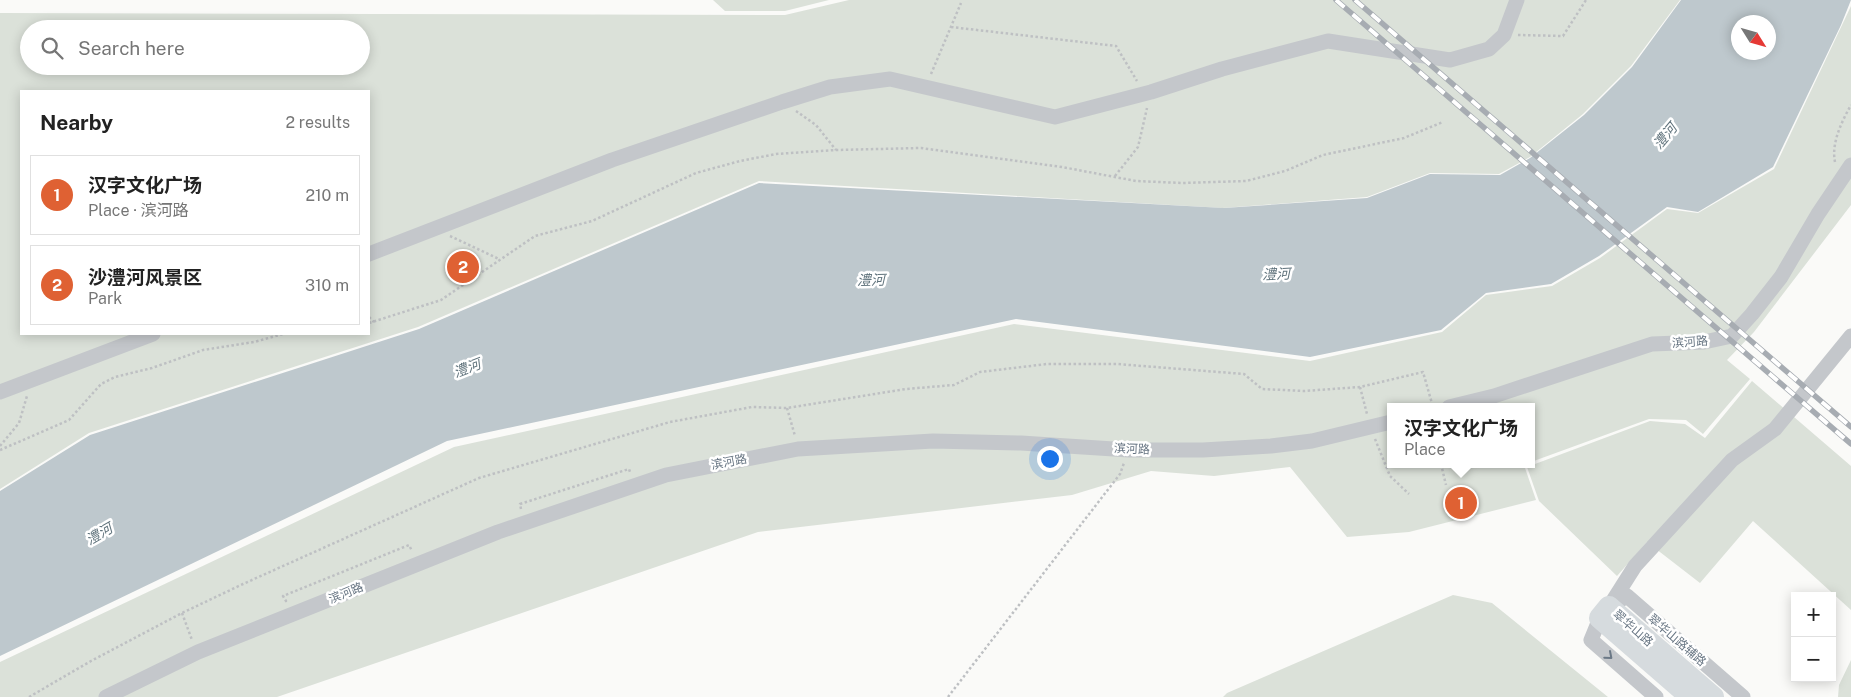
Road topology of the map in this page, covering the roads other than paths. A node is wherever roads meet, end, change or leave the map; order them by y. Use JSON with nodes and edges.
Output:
{"nodes":[{"id":1,"x":1517,"y":0,"type":"edge"},
{"id":2,"x":1848,"y":170,"type":"edge"},
{"id":3,"x":370,"y":254,"type":"edge"},
{"id":4,"x":150,"y":335,"type":"edge"},
{"id":5,"x":1851,"y":336,"type":"edge"},
{"id":6,"x":0,"y":392,"type":"edge"},
{"id":7,"x":1465,"y":403,"type":"edge"},
{"id":8,"x":1387,"y":423,"type":"edge"},
{"id":9,"x":1605,"y":612,"type":"junction"},
{"id":10,"x":106,"y":697,"type":"edge"},
{"id":11,"x":1656,"y":697,"type":"edge"},
{"id":12,"x":1690,"y":697,"type":"edge"},
{"id":13,"x":1713,"y":697,"type":"edge"},
{"id":14,"x":1743,"y":697,"type":"edge"}],
"edges":[{"from":1,"to":3,"type":"street"},
{"from":2,"to":7,"type":"street","name":"滨河路"},
{"from":4,"to":6,"type":"street"},
{"from":5,"to":9,"type":"street"},
{"from":8,"to":10,"type":"street","name":"滨河路"},
{"from":9,"to":11,"type":"street","one_way":true},
{"from":9,"to":12,"type":"main road","name":"翠华山路"},
{"from":9,"to":13,"type":"main road","name":"翠华山路"},
{"from":9,"to":14,"type":"street","name":"翠华山路辅路"}]}
